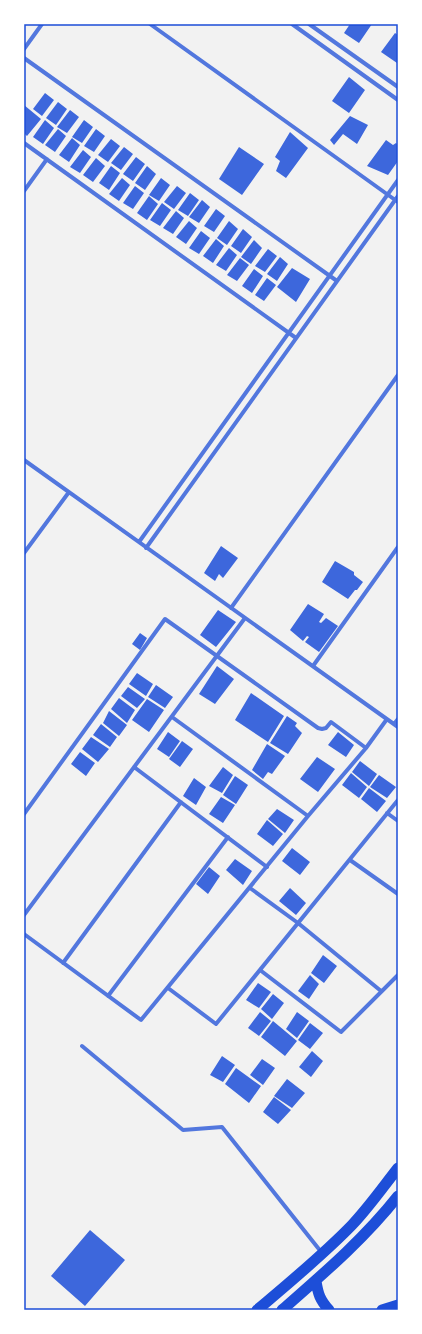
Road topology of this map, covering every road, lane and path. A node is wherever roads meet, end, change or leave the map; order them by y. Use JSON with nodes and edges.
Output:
{"nodes":[{"id":1,"x":42,"y":24,"type":"edge"},
{"id":2,"x":150,"y":24,"type":"edge"},
{"id":3,"x":292,"y":24,"type":"edge"},
{"id":4,"x":309,"y":24,"type":"edge"},
{"id":5,"x":24,"y":49,"type":"edge"},
{"id":6,"x":24,"y":58,"type":"edge"},
{"id":7,"x":398,"y":87,"type":"edge"},
{"id":8,"x":398,"y":100,"type":"edge"},
{"id":9,"x":24,"y":143,"type":"edge"},
{"id":10,"x":47,"y":159,"type":"junction"},
{"id":11,"x":398,"y":180,"type":"edge"},
{"id":12,"x":24,"y":191,"type":"edge"},
{"id":13,"x":388,"y":194,"type":"junction"},
{"id":14,"x":397,"y":199,"type":"edge"},
{"id":15,"x":329,"y":276,"type":"junction"},
{"id":16,"x":337,"y":282,"type":"junction"},
{"id":17,"x":289,"y":332,"type":"junction"},
{"id":18,"x":296,"y":338,"type":"junction"},
{"id":19,"x":398,"y":375,"type":"edge"},
{"id":20,"x":24,"y":460,"type":"edge"},
{"id":21,"x":69,"y":492,"type":"junction"},
{"id":22,"x":139,"y":542,"type":"junction"},
{"id":23,"x":146,"y":548,"type":"junction"},
{"id":24,"x":398,"y":548,"type":"edge"},
{"id":25,"x":24,"y":553,"type":"edge"},
{"id":26,"x":231,"y":608,"type":"junction"},
{"id":27,"x":245,"y":618,"type":"junction"},
{"id":28,"x":217,"y":655,"type":"junction"},
{"id":29,"x":313,"y":666,"type":"junction"},
{"id":30,"x":172,"y":717,"type":"junction"},
{"id":31,"x":387,"y":719,"type":"junction"},
{"id":32,"x":398,"y":719,"type":"edge"},
{"id":33,"x":396,"y":726,"type":"edge"},
{"id":34,"x":366,"y":748,"type":"junction"},
{"id":35,"x":134,"y":767,"type":"junction"},
{"id":36,"x":398,"y":800,"type":"edge"},
{"id":37,"x":180,"y":802,"type":"junction"},
{"id":38,"x":387,"y":813,"type":"junction"},
{"id":39,"x":24,"y":814,"type":"edge"},
{"id":40,"x":308,"y":816,"type":"junction"},
{"id":41,"x":398,"y":821,"type":"edge"},
{"id":42,"x":228,"y":837,"type":"junction"},
{"id":43,"x":350,"y":860,"type":"junction"},
{"id":44,"x":267,"y":866,"type":"junction"},
{"id":45,"x":250,"y":888,"type":"junction"},
{"id":46,"x":398,"y":894,"type":"edge"},
{"id":47,"x":24,"y":915,"type":"edge"},
{"id":48,"x":298,"y":923,"type":"junction"},
{"id":49,"x":24,"y":934,"type":"edge"},
{"id":50,"x":63,"y":963,"type":"junction"},
{"id":51,"x":260,"y":970,"type":"junction"},
{"id":52,"x":398,"y":974,"type":"edge"},
{"id":53,"x":168,"y":988,"type":"junction"},
{"id":54,"x":381,"y":991,"type":"junction"},
{"id":55,"x":108,"y":996,"type":"junction"},
{"id":56,"x":82,"y":1046,"type":"dead end"},
{"id":57,"x":398,"y":1168,"type":"edge"},
{"id":58,"x":398,"y":1196,"type":"edge"},
{"id":59,"x":322,"y":1253,"type":"junction"},
{"id":60,"x":316,"y":1281,"type":"junction"},
{"id":61,"x":398,"y":1305,"type":"edge"},
{"id":62,"x":257,"y":1310,"type":"edge"},
{"id":63,"x":282,"y":1310,"type":"edge"},
{"id":64,"x":329,"y":1310,"type":"edge"},
{"id":65,"x":382,"y":1310,"type":"edge"}],
"edges":[{"from":1,"to":5,"type":"street"},
{"from":2,"to":13,"type":"street"},
{"from":3,"to":8,"type":"street"},
{"from":4,"to":7,"type":"street"},
{"from":6,"to":15,"type":"street"},
{"from":9,"to":10,"type":"street"},
{"from":10,"to":12,"type":"street"},
{"from":10,"to":17,"type":"street"},
{"from":11,"to":13,"type":"street"},
{"from":13,"to":14,"type":"street"},
{"from":13,"to":15,"type":"street"},
{"from":14,"to":16,"type":"street"},
{"from":15,"to":16,"type":"street"},
{"from":15,"to":17,"type":"street"},
{"from":16,"to":18,"type":"street"},
{"from":17,"to":18,"type":"street"},
{"from":17,"to":22,"type":"street"},
{"from":18,"to":23,"type":"street"},
{"from":19,"to":26,"type":"street"},
{"from":20,"to":21,"type":"street"},
{"from":21,"to":22,"type":"street"},
{"from":21,"to":25,"type":"street"},
{"from":22,"to":23,"type":"street"},
{"from":23,"to":26,"type":"street"},
{"from":24,"to":29,"type":"street"},
{"from":26,"to":27,"type":"street"},
{"from":27,"to":28,"type":"street"},
{"from":27,"to":29,"type":"street"},
{"from":28,"to":30,"type":"street"},
{"from":28,"to":34,"type":"street"},
{"from":28,"to":39,"type":"street"},
{"from":29,"to":31,"type":"street"},
{"from":30,"to":35,"type":"street"},
{"from":30,"to":40,"type":"street"},
{"from":31,"to":33,"type":"street"},
{"from":31,"to":34,"type":"street"},
{"from":32,"to":33,"type":"street"},
{"from":34,"to":40,"type":"street"},
{"from":35,"to":37,"type":"street"},
{"from":35,"to":47,"type":"street"},
{"from":36,"to":38,"type":"street"},
{"from":37,"to":42,"type":"street"},
{"from":37,"to":50,"type":"street"},
{"from":38,"to":41,"type":"street"},
{"from":38,"to":43,"type":"street"},
{"from":40,"to":44,"type":"street"},
{"from":42,"to":44,"type":"street"},
{"from":42,"to":55,"type":"street"},
{"from":43,"to":46,"type":"street"},
{"from":43,"to":48,"type":"street"},
{"from":44,"to":45,"type":"street"},
{"from":45,"to":48,"type":"street"},
{"from":45,"to":53,"type":"street"},
{"from":48,"to":51,"type":"street"},
{"from":48,"to":54,"type":"street"},
{"from":49,"to":50,"type":"street"},
{"from":50,"to":55,"type":"street"},
{"from":51,"to":53,"type":"street"},
{"from":51,"to":54,"type":"street"},
{"from":52,"to":54,"type":"street"},
{"from":53,"to":55,"type":"street"},
{"from":56,"to":59,"type":"street"},
{"from":57,"to":59,"type":"highway"},
{"from":58,"to":60,"type":"highway"},
{"from":59,"to":62,"type":"highway"},
{"from":60,"to":63,"type":"highway"},
{"from":60,"to":64,"type":"highway"},
{"from":61,"to":65,"type":"highway"}]}
